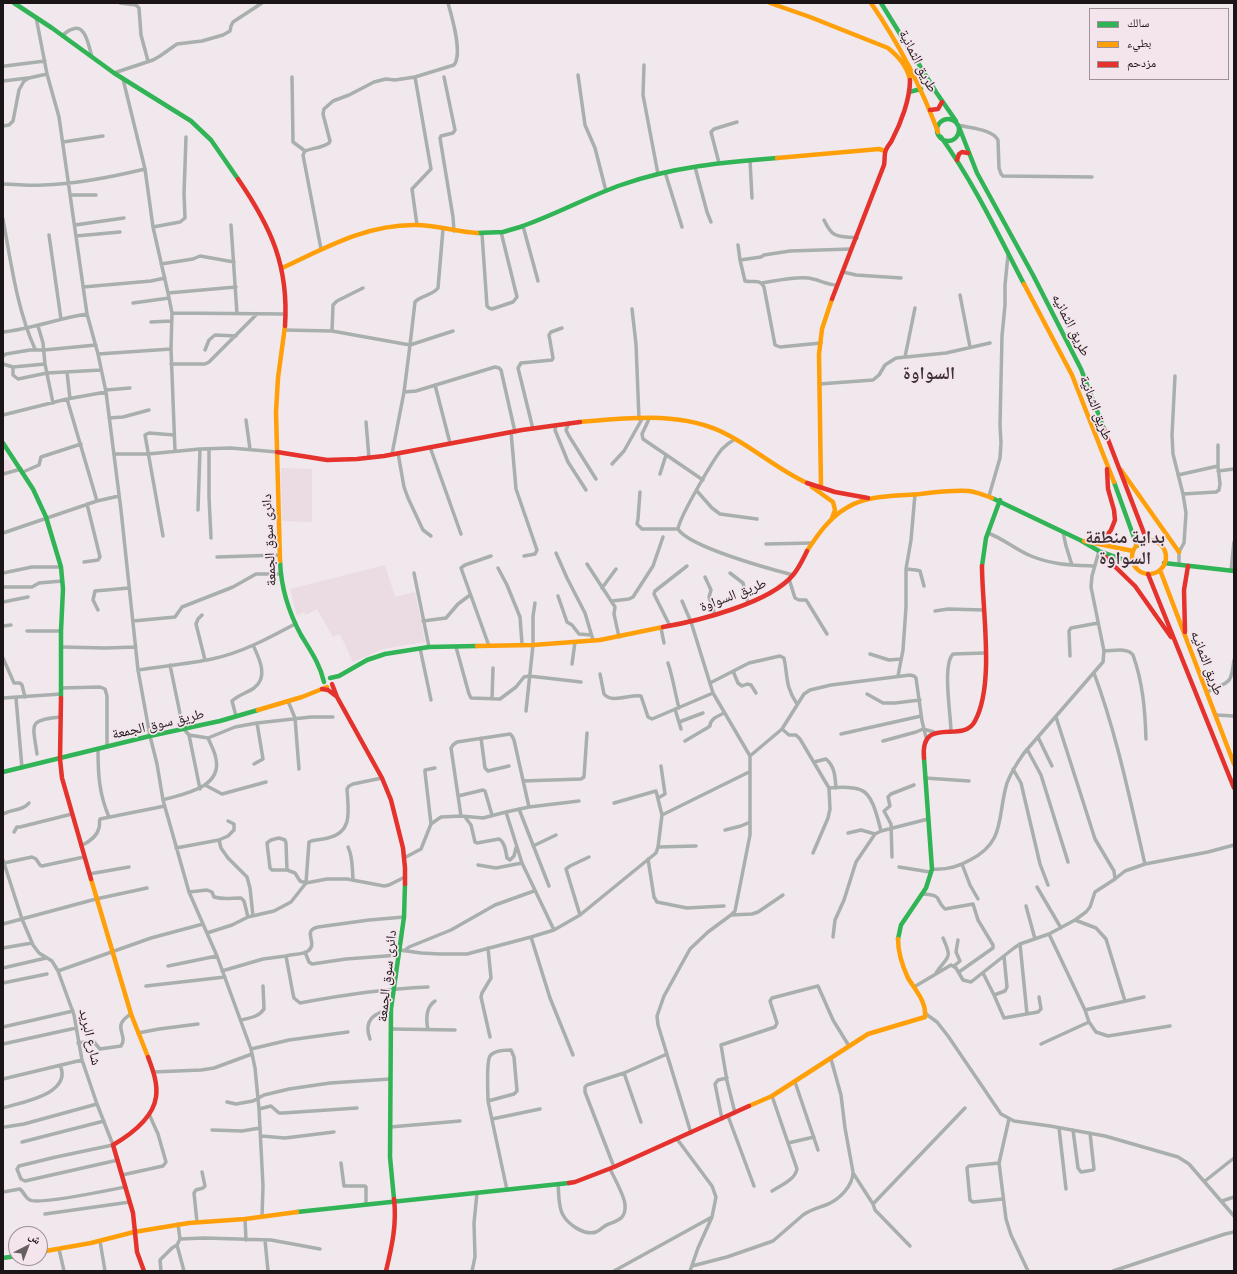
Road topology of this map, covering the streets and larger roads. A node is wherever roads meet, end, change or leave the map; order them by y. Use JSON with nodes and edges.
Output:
{"nodes":[{"id":1,"x":14,"y":3,"type":"edge"},
{"id":2,"x":120,"y":3,"type":"edge"},
{"id":3,"x":262,"y":3,"type":"edge"},
{"id":4,"x":448,"y":3,"type":"edge"},
{"id":5,"x":770,"y":3,"type":"edge"},
{"id":6,"x":871,"y":3,"type":"edge"},
{"id":7,"x":881,"y":3,"type":"edge"},
{"id":8,"x":36,"y":17,"type":"junction"},
{"id":9,"x":62,"y":36,"type":"junction"},
{"id":10,"x":92,"y":57,"type":"junction"},
{"id":11,"x":45,"y":61,"type":"junction"},
{"id":12,"x":148,"y":61,"type":"junction"},
{"id":13,"x":644,"y":65,"type":"dead end"},
{"id":14,"x":5,"y":66,"type":"dead end"},
{"id":15,"x":114,"y":73,"type":"junction"},
{"id":16,"x":47,"y":74,"type":"junction"},
{"id":17,"x":578,"y":75,"type":"dead end"},
{"id":18,"x":292,"y":77,"type":"dead end"},
{"id":19,"x":415,"y":77,"type":"junction"},
{"id":20,"x":444,"y":77,"type":"dead end"},
{"id":21,"x":29,"y":78,"type":"junction"},
{"id":22,"x":123,"y":79,"type":"junction"},
{"id":23,"x":3,"y":81,"type":"edge"},
{"id":24,"x":921,"y":89,"type":"junction"},
{"id":25,"x":910,"y":92,"type":"junction"},
{"id":26,"x":942,"y":102,"type":"junction"},
{"id":27,"x":930,"y":110,"type":"junction"},
{"id":28,"x":736,"y":122,"type":"dead end"},
{"id":29,"x":957,"y":124,"type":"junction"},
{"id":30,"x":3,"y":126,"type":"edge"},
{"id":31,"x":938,"y":132,"type":"junction"},
{"id":32,"x":103,"y":136,"type":"dead end"},
{"id":33,"x":186,"y":137,"type":"dead end"},
{"id":34,"x":941,"y":137,"type":"junction"},
{"id":35,"x":63,"y":142,"type":"junction"},
{"id":36,"x":305,"y":151,"type":"junction"},
{"id":37,"x":885,"y":151,"type":"junction"},
{"id":38,"x":968,"y":153,"type":"junction"},
{"id":39,"x":750,"y":160,"type":"junction"},
{"id":40,"x":957,"y":160,"type":"junction"},
{"id":41,"x":719,"y":163,"type":"junction"},
{"id":42,"x":696,"y":167,"type":"junction"},
{"id":43,"x":145,"y":169,"type":"junction"},
{"id":44,"x":665,"y":172,"type":"junction"},
{"id":45,"x":658,"y":174,"type":"junction"},
{"id":46,"x":1092,"y":177,"type":"dead end"},
{"id":47,"x":69,"y":183,"type":"junction"},
{"id":48,"x":3,"y":184,"type":"edge"},
{"id":49,"x":606,"y":191,"type":"junction"},
{"id":50,"x":71,"y":195,"type":"junction"},
{"id":51,"x":96,"y":195,"type":"dead end"},
{"id":52,"x":752,"y":198,"type":"dead end"},
{"id":53,"x":124,"y":218,"type":"dead end"},
{"id":54,"x":3,"y":219,"type":"edge"},
{"id":55,"x":824,"y":220,"type":"dead end"},
{"id":56,"x":711,"y":222,"type":"dead end"},
{"id":57,"x":75,"y":225,"type":"junction"},
{"id":58,"x":231,"y":225,"type":"dead end"},
{"id":59,"x":417,"y":225,"type":"junction"},
{"id":60,"x":523,"y":226,"type":"junction"},
{"id":61,"x":153,"y":227,"type":"junction"},
{"id":62,"x":682,"y":227,"type":"dead end"},
{"id":63,"x":443,"y":229,"type":"junction"},
{"id":64,"x":454,"y":231,"type":"junction"},
{"id":65,"x":120,"y":232,"type":"dead end"},
{"id":66,"x":501,"y":232,"type":"junction"},
{"id":67,"x":482,"y":234,"type":"junction"},
{"id":68,"x":48,"y":235,"type":"dead end"},
{"id":69,"x":76,"y":236,"type":"junction"},
{"id":70,"x":856,"y":238,"type":"junction"},
{"id":71,"x":738,"y":246,"type":"dead end"},
{"id":72,"x":321,"y":249,"type":"junction"},
{"id":73,"x":851,"y":249,"type":"junction"},
{"id":74,"x":1008,"y":254,"type":"junction"},
{"id":75,"x":740,"y":260,"type":"junction"},
{"id":76,"x":234,"y":262,"type":"junction"},
{"id":77,"x":161,"y":264,"type":"junction"},
{"id":78,"x":282,"y":268,"type":"junction"},
{"id":79,"x":843,"y":272,"type":"junction"},
{"id":80,"x":165,"y":278,"type":"junction"},
{"id":81,"x":901,"y":278,"type":"dead end"},
{"id":82,"x":538,"y":281,"type":"dead end"},
{"id":83,"x":762,"y":283,"type":"junction"},
{"id":84,"x":838,"y":284,"type":"junction"},
{"id":85,"x":83,"y":287,"type":"junction"},
{"id":86,"x":236,"y":287,"type":"junction"},
{"id":87,"x":363,"y":288,"type":"dead end"},
{"id":88,"x":168,"y":293,"type":"junction"},
{"id":89,"x":960,"y":295,"type":"dead end"},
{"id":90,"x":169,"y":298,"type":"junction"},
{"id":91,"x":133,"y":303,"type":"dead end"},
{"id":92,"x":915,"y":308,"type":"dead end"},
{"id":93,"x":632,"y":309,"type":"dead end"},
{"id":94,"x":172,"y":313,"type":"junction"},
{"id":95,"x":87,"y":314,"type":"junction"},
{"id":96,"x":236,"y":314,"type":"junction"},
{"id":97,"x":257,"y":314,"type":"junction"},
{"id":98,"x":285,"y":314,"type":"junction"},
{"id":99,"x":61,"y":318,"type":"junction"},
{"id":100,"x":171,"y":321,"type":"junction"},
{"id":101,"x":151,"y":322,"type":"dead end"},
{"id":102,"x":38,"y":326,"type":"junction"},
{"id":103,"x":26,"y":328,"type":"junction"},
{"id":104,"x":562,"y":328,"type":"dead end"},
{"id":105,"x":284,"y":330,"type":"junction"},
{"id":106,"x":332,"y":331,"type":"junction"},
{"id":107,"x":453,"y":331,"type":"dead end"},
{"id":108,"x":3,"y":332,"type":"edge"},
{"id":109,"x":236,"y":336,"type":"junction"},
{"id":110,"x":821,"y":342,"type":"junction"},
{"id":111,"x":990,"y":343,"type":"dead end"},
{"id":112,"x":96,"y":345,"type":"junction"},
{"id":113,"x":410,"y":345,"type":"junction"},
{"id":114,"x":970,"y":347,"type":"junction"},
{"id":115,"x":35,"y":349,"type":"junction"},
{"id":116,"x":171,"y":349,"type":"junction"},
{"id":117,"x":44,"y":350,"type":"junction"},
{"id":118,"x":205,"y":350,"type":"dead end"},
{"id":119,"x":98,"y":354,"type":"junction"},
{"id":120,"x":3,"y":356,"type":"edge"},
{"id":121,"x":905,"y":358,"type":"junction"},
{"id":122,"x":3,"y":364,"type":"edge"},
{"id":123,"x":46,"y":364,"type":"junction"},
{"id":124,"x":171,"y":364,"type":"junction"},
{"id":125,"x":13,"y":367,"type":"junction"},
{"id":126,"x":102,"y":370,"type":"junction"},
{"id":127,"x":67,"y":372,"type":"junction"},
{"id":128,"x":47,"y":373,"type":"junction"},
{"id":129,"x":1175,"y":376,"type":"dead end"},
{"id":130,"x":819,"y":384,"type":"junction"},
{"id":131,"x":435,"y":385,"type":"junction"},
{"id":132,"x":130,"y":388,"type":"dead end"},
{"id":133,"x":106,"y":391,"type":"junction"},
{"id":134,"x":404,"y":392,"type":"junction"},
{"id":135,"x":69,"y":399,"type":"junction"},
{"id":136,"x":53,"y":403,"type":"junction"},
{"id":137,"x":149,"y":410,"type":"dead end"},
{"id":138,"x":3,"y":414,"type":"edge"},
{"id":139,"x":109,"y":418,"type":"junction"},
{"id":140,"x":641,"y":419,"type":"junction"},
{"id":141,"x":649,"y":419,"type":"junction"},
{"id":142,"x":246,"y":420,"type":"dead end"},
{"id":143,"x":366,"y":422,"type":"dead end"},
{"id":144,"x":569,"y":423,"type":"junction"},
{"id":145,"x":556,"y":425,"type":"junction"},
{"id":146,"x":533,"y":429,"type":"junction"},
{"id":147,"x":513,"y":432,"type":"junction"},
{"id":148,"x":174,"y":435,"type":"junction"},
{"id":149,"x":735,"y":439,"type":"junction"},
{"id":150,"x":3,"y":443,"type":"edge"},
{"id":151,"x":450,"y":443,"type":"junction"},
{"id":152,"x":81,"y":444,"type":"junction"},
{"id":153,"x":1218,"y":445,"type":"dead end"},
{"id":154,"x":430,"y":447,"type":"junction"},
{"id":155,"x":200,"y":449,"type":"junction"},
{"id":156,"x":209,"y":449,"type":"junction"},
{"id":157,"x":250,"y":449,"type":"junction"},
{"id":158,"x":175,"y":451,"type":"junction"},
{"id":159,"x":277,"y":452,"type":"junction"},
{"id":160,"x":398,"y":453,"type":"junction"},
{"id":161,"x":114,"y":454,"type":"junction"},
{"id":162,"x":148,"y":454,"type":"junction"},
{"id":163,"x":392,"y":454,"type":"junction"},
{"id":164,"x":666,"y":455,"type":"junction"},
{"id":165,"x":369,"y":458,"type":"junction"},
{"id":166,"x":612,"y":464,"type":"dead end"},
{"id":167,"x":1117,"y":464,"type":"junction"},
{"id":168,"x":1107,"y":466,"type":"junction"},
{"id":169,"x":1218,"y":466,"type":"junction"},
{"id":170,"x":1234,"y":469,"type":"edge"},
{"id":171,"x":22,"y":470,"type":"junction"},
{"id":172,"x":1218,"y":471,"type":"junction"},
{"id":173,"x":3,"y":474,"type":"edge"},
{"id":174,"x":660,"y":474,"type":"dead end"},
{"id":175,"x":1178,"y":475,"type":"junction"},
{"id":176,"x":596,"y":479,"type":"dead end"},
{"id":177,"x":702,"y":480,"type":"junction"},
{"id":178,"x":802,"y":481,"type":"junction"},
{"id":179,"x":821,"y":488,"type":"junction"},
{"id":180,"x":586,"y":490,"type":"dead end"},
{"id":181,"x":697,"y":491,"type":"junction"},
{"id":182,"x":640,"y":492,"type":"dead end"},
{"id":183,"x":915,"y":494,"type":"junction"},
{"id":184,"x":1183,"y":494,"type":"junction"},
{"id":185,"x":120,"y":496,"type":"junction"},
{"id":186,"x":989,"y":496,"type":"junction"},
{"id":187,"x":873,"y":498,"type":"junction"},
{"id":188,"x":1000,"y":500,"type":"junction"},
{"id":189,"x":97,"y":501,"type":"junction"},
{"id":190,"x":87,"y":504,"type":"junction"},
{"id":191,"x":198,"y":510,"type":"dead end"},
{"id":192,"x":46,"y":517,"type":"junction"},
{"id":193,"x":757,"y":519,"type":"dead end"},
{"id":194,"x":830,"y":521,"type":"junction"},
{"id":195,"x":678,"y":529,"type":"junction"},
{"id":196,"x":988,"y":532,"type":"junction"},
{"id":197,"x":1063,"y":532,"type":"junction"},
{"id":198,"x":3,"y":533,"type":"edge"},
{"id":199,"x":461,"y":534,"type":"dead end"},
{"id":200,"x":162,"y":536,"type":"dead end"},
{"id":201,"x":431,"y":536,"type":"dead end"},
{"id":202,"x":663,"y":537,"type":"dead end"},
{"id":203,"x":211,"y":538,"type":"dead end"},
{"id":204,"x":1080,"y":540,"type":"junction"},
{"id":205,"x":1147,"y":541,"type":"junction"},
{"id":206,"x":1234,"y":542,"type":"edge"},
{"id":207,"x":813,"y":543,"type":"junction"},
{"id":208,"x":1101,"y":543,"type":"junction"},
{"id":209,"x":766,"y":544,"type":"dead end"},
{"id":210,"x":1137,"y":546,"type":"junction"},
{"id":211,"x":1133,"y":551,"type":"junction"},
{"id":212,"x":1100,"y":552,"type":"junction"},
{"id":213,"x":1179,"y":552,"type":"junction"},
{"id":214,"x":556,"y":553,"type":"dead end"},
{"id":215,"x":279,"y":555,"type":"junction"},
{"id":216,"x":217,"y":556,"type":"dead end"},
{"id":217,"x":491,"y":556,"type":"dead end"},
{"id":218,"x":524,"y":556,"type":"dead end"},
{"id":219,"x":84,"y":562,"type":"dead end"},
{"id":220,"x":1133,"y":563,"type":"junction"},
{"id":221,"x":1164,"y":563,"type":"junction"},
{"id":222,"x":587,"y":564,"type":"dead end"},
{"id":223,"x":1072,"y":565,"type":"junction"},
{"id":224,"x":1180,"y":565,"type":"junction"},
{"id":225,"x":687,"y":566,"type":"dead end"},
{"id":226,"x":1095,"y":566,"type":"junction"},
{"id":227,"x":1188,"y":566,"type":"junction"},
{"id":228,"x":61,"y":567,"type":"junction"},
{"id":229,"x":498,"y":568,"type":"dead end"},
{"id":230,"x":906,"y":568,"type":"junction"},
{"id":231,"x":616,"y":569,"type":"dead end"},
{"id":232,"x":1160,"y":570,"type":"junction"},
{"id":233,"x":1232,"y":571,"type":"edge"},
{"id":234,"x":3,"y":573,"type":"edge"},
{"id":235,"x":414,"y":573,"type":"dead end"},
{"id":236,"x":730,"y":573,"type":"dead end"},
{"id":237,"x":281,"y":574,"type":"junction"},
{"id":238,"x":1148,"y":574,"type":"junction"},
{"id":239,"x":706,"y":577,"type":"dead end"},
{"id":240,"x":791,"y":577,"type":"junction"},
{"id":241,"x":62,"y":581,"type":"junction"},
{"id":242,"x":924,"y":586,"type":"dead end"},
{"id":243,"x":3,"y":587,"type":"edge"},
{"id":244,"x":129,"y":588,"type":"junction"},
{"id":245,"x":602,"y":588,"type":"junction"},
{"id":246,"x":470,"y":595,"type":"junction"},
{"id":247,"x":558,"y":596,"type":"dead end"},
{"id":248,"x":28,"y":597,"type":"dead end"},
{"id":249,"x":682,"y":601,"type":"dead end"},
{"id":250,"x":3,"y":602,"type":"edge"},
{"id":251,"x":612,"y":602,"type":"junction"},
{"id":252,"x":535,"y":603,"type":"dead end"},
{"id":253,"x":748,"y":603,"type":"junction"},
{"id":254,"x":98,"y":610,"type":"dead end"},
{"id":255,"x":984,"y":610,"type":"junction"},
{"id":256,"x":935,"y":611,"type":"dead end"},
{"id":257,"x":715,"y":614,"type":"junction"},
{"id":258,"x":202,"y":615,"type":"dead end"},
{"id":259,"x":133,"y":621,"type":"junction"},
{"id":260,"x":424,"y":621,"type":"junction"},
{"id":261,"x":691,"y":622,"type":"junction"},
{"id":262,"x":1098,"y":623,"type":"junction"},
{"id":263,"x":295,"y":624,"type":"junction"},
{"id":264,"x":11,"y":625,"type":"dead end"},
{"id":265,"x":3,"y":626,"type":"edge"},
{"id":266,"x":670,"y":626,"type":"junction"},
{"id":267,"x":661,"y":628,"type":"junction"},
{"id":268,"x":27,"y":631,"type":"dead end"},
{"id":269,"x":61,"y":631,"type":"junction"},
{"id":270,"x":827,"y":634,"type":"dead end"},
{"id":271,"x":591,"y":635,"type":"junction"},
{"id":272,"x":1185,"y":636,"type":"junction"},
{"id":273,"x":619,"y":637,"type":"junction"},
{"id":274,"x":1173,"y":639,"type":"junction"},
{"id":275,"x":593,"y":640,"type":"junction"},
{"id":276,"x":575,"y":642,"type":"junction"},
{"id":277,"x":664,"y":643,"type":"dead end"},
{"id":278,"x":522,"y":644,"type":"junction"},
{"id":279,"x":253,"y":645,"type":"junction"},
{"id":280,"x":533,"y":645,"type":"junction"},
{"id":281,"x":489,"y":646,"type":"junction"},
{"id":282,"x":62,"y":647,"type":"junction"},
{"id":283,"x":136,"y":647,"type":"junction"},
{"id":284,"x":429,"y":647,"type":"junction"},
{"id":285,"x":456,"y":647,"type":"junction"},
{"id":286,"x":420,"y":648,"type":"junction"},
{"id":287,"x":1104,"y":651,"type":"junction"},
{"id":288,"x":985,"y":653,"type":"junction"},
{"id":289,"x":870,"y":654,"type":"dead end"},
{"id":290,"x":1070,"y":656,"type":"dead end"},
{"id":291,"x":3,"y":658,"type":"edge"},
{"id":292,"x":901,"y":659,"type":"junction"},
{"id":293,"x":205,"y":660,"type":"junction"},
{"id":294,"x":1234,"y":660,"type":"edge"},
{"id":295,"x":668,"y":663,"type":"dead end"},
{"id":296,"x":572,"y":664,"type":"dead end"},
{"id":297,"x":170,"y":665,"type":"junction"},
{"id":298,"x":493,"y":668,"type":"dead end"},
{"id":299,"x":138,"y":670,"type":"junction"},
{"id":300,"x":734,"y":671,"type":"junction"},
{"id":301,"x":1094,"y":673,"type":"junction"},
{"id":302,"x":600,"y":674,"type":"dead end"},
{"id":303,"x":338,"y":676,"type":"junction"},
{"id":304,"x":529,"y":676,"type":"junction"},
{"id":305,"x":898,"y":676,"type":"junction"},
{"id":306,"x":581,"y":682,"type":"dead end"},
{"id":307,"x":328,"y":683,"type":"junction"},
{"id":308,"x":710,"y":683,"type":"junction"},
{"id":309,"x":61,"y":688,"type":"junction"},
{"id":310,"x":317,"y":690,"type":"junction"},
{"id":311,"x":1207,"y":692,"type":"junction"},
{"id":312,"x":713,"y":693,"type":"junction"},
{"id":313,"x":756,"y":693,"type":"dead end"},
{"id":314,"x":61,"y":694,"type":"junction"},
{"id":315,"x":867,"y":694,"type":"dead end"},
{"id":316,"x":336,"y":695,"type":"junction"},
{"id":317,"x":25,"y":697,"type":"junction"},
{"id":318,"x":3,"y":698,"type":"edge"},
{"id":319,"x":16,"y":698,"type":"junction"},
{"id":320,"x":492,"y":699,"type":"junction"},
{"id":321,"x":431,"y":700,"type":"dead end"},
{"id":322,"x":920,"y":700,"type":"junction"},
{"id":323,"x":288,"y":701,"type":"junction"},
{"id":324,"x":797,"y":704,"type":"junction"},
{"id":325,"x":677,"y":709,"type":"junction"},
{"id":326,"x":526,"y":711,"type":"dead end"},
{"id":327,"x":703,"y":712,"type":"dead end"},
{"id":328,"x":724,"y":713,"type":"junction"},
{"id":329,"x":1216,"y":715,"type":"junction"},
{"id":330,"x":236,"y":716,"type":"junction"},
{"id":331,"x":921,"y":716,"type":"junction"},
{"id":332,"x":1234,"y":716,"type":"edge"},
{"id":333,"x":61,"y":717,"type":"junction"},
{"id":334,"x":333,"y":717,"type":"dead end"},
{"id":335,"x":1056,"y":717,"type":"junction"},
{"id":336,"x":295,"y":718,"type":"junction"},
{"id":337,"x":679,"y":722,"type":"junction"},
{"id":338,"x":257,"y":723,"type":"junction"},
{"id":339,"x":183,"y":728,"type":"junction"},
{"id":340,"x":681,"y":729,"type":"dead end"},
{"id":341,"x":782,"y":729,"type":"junction"},
{"id":342,"x":923,"y":729,"type":"junction"},
{"id":343,"x":934,"y":732,"type":"junction"},
{"id":344,"x":951,"y":732,"type":"junction"},
{"id":345,"x":587,"y":733,"type":"dead end"},
{"id":346,"x":841,"y":734,"type":"dead end"},
{"id":347,"x":190,"y":735,"type":"junction"},
{"id":348,"x":150,"y":736,"type":"junction"},
{"id":349,"x":926,"y":737,"type":"junction"},
{"id":350,"x":1038,"y":737,"type":"junction"},
{"id":351,"x":208,"y":738,"type":"junction"},
{"id":352,"x":481,"y":738,"type":"junction"},
{"id":353,"x":1146,"y":739,"type":"dead end"},
{"id":354,"x":685,"y":741,"type":"dead end"},
{"id":355,"x":883,"y":741,"type":"dead end"},
{"id":356,"x":107,"y":747,"type":"junction"},
{"id":357,"x":98,"y":749,"type":"junction"},
{"id":358,"x":1027,"y":749,"type":"junction"},
{"id":359,"x":37,"y":754,"type":"dead end"},
{"id":360,"x":750,"y":756,"type":"junction"},
{"id":361,"x":60,"y":759,"type":"junction"},
{"id":362,"x":814,"y":762,"type":"junction"},
{"id":363,"x":254,"y":764,"type":"dead end"},
{"id":364,"x":1234,"y":764,"type":"edge"},
{"id":365,"x":509,"y":766,"type":"dead end"},
{"id":366,"x":661,"y":766,"type":"dead end"},
{"id":367,"x":1052,"y":766,"type":"dead end"},
{"id":368,"x":22,"y":768,"type":"junction"},
{"id":369,"x":435,"y":768,"type":"dead end"},
{"id":370,"x":299,"y":769,"type":"dead end"},
{"id":371,"x":1013,"y":769,"type":"junction"},
{"id":372,"x":3,"y":772,"type":"edge"},
{"id":373,"x":749,"y":772,"type":"junction"},
{"id":374,"x":382,"y":778,"type":"junction"},
{"id":375,"x":925,"y":778,"type":"junction"},
{"id":376,"x":523,"y":781,"type":"junction"},
{"id":377,"x":969,"y":781,"type":"dead end"},
{"id":378,"x":266,"y":782,"type":"dead end"},
{"id":379,"x":205,"y":785,"type":"junction"},
{"id":380,"x":914,"y":785,"type":"dead end"},
{"id":381,"x":829,"y":788,"type":"junction"},
{"id":382,"x":836,"y":788,"type":"junction"},
{"id":383,"x":1234,"y":788,"type":"edge"},
{"id":384,"x":200,"y":789,"type":"junction"},
{"id":385,"x":458,"y":796,"type":"junction"},
{"id":386,"x":658,"y":798,"type":"junction"},
{"id":387,"x":163,"y":800,"type":"junction"},
{"id":388,"x":579,"y":801,"type":"dead end"},
{"id":389,"x":29,"y":803,"type":"dead end"},
{"id":390,"x":614,"y":803,"type":"dead end"},
{"id":391,"x":164,"y":806,"type":"junction"},
{"id":392,"x":529,"y":807,"type":"junction"},
{"id":393,"x":519,"y":809,"type":"junction"},
{"id":394,"x":506,"y":812,"type":"junction"},
{"id":395,"x":3,"y":814,"type":"edge"},
{"id":396,"x":72,"y":814,"type":"junction"},
{"id":397,"x":492,"y":815,"type":"junction"},
{"id":398,"x":662,"y":815,"type":"junction"},
{"id":399,"x":463,"y":816,"type":"junction"},
{"id":400,"x":109,"y":817,"type":"junction"},
{"id":401,"x":928,"y":819,"type":"junction"},
{"id":402,"x":228,"y":821,"type":"dead end"},
{"id":403,"x":750,"y":822,"type":"junction"},
{"id":404,"x":431,"y":824,"type":"junction"},
{"id":405,"x":892,"y":828,"type":"junction"},
{"id":406,"x":725,"y":830,"type":"dead end"},
{"id":407,"x":881,"y":831,"type":"junction"},
{"id":408,"x":14,"y":832,"type":"dead end"},
{"id":409,"x":848,"y":833,"type":"dead end"},
{"id":410,"x":875,"y":834,"type":"junction"},
{"id":411,"x":556,"y":835,"type":"dead end"},
{"id":412,"x":219,"y":840,"type":"junction"},
{"id":413,"x":1234,"y":845,"type":"edge"},
{"id":414,"x":81,"y":846,"type":"junction"},
{"id":415,"x":516,"y":846,"type":"junction"},
{"id":416,"x":533,"y":846,"type":"junction"},
{"id":417,"x":696,"y":846,"type":"dead end"},
{"id":418,"x":348,"y":847,"type":"dead end"},
{"id":419,"x":658,"y":847,"type":"junction"},
{"id":420,"x":176,"y":848,"type":"junction"},
{"id":421,"x":813,"y":853,"type":"dead end"},
{"id":422,"x":589,"y":857,"type":"dead end"},
{"id":423,"x":892,"y":857,"type":"dead end"},
{"id":424,"x":84,"y":858,"type":"junction"},
{"id":425,"x":404,"y":858,"type":"junction"},
{"id":426,"x":648,"y":859,"type":"junction"},
{"id":427,"x":3,"y":861,"type":"edge"},
{"id":428,"x":1068,"y":862,"type":"dead end"},
{"id":429,"x":522,"y":863,"type":"junction"},
{"id":430,"x":962,"y":864,"type":"junction"},
{"id":431,"x":1145,"y":864,"type":"junction"},
{"id":432,"x":478,"y":865,"type":"dead end"},
{"id":433,"x":129,"y":867,"type":"dead end"},
{"id":434,"x":899,"y":867,"type":"dead end"},
{"id":435,"x":5,"y":870,"type":"edge"},
{"id":436,"x":287,"y":870,"type":"junction"},
{"id":437,"x":931,"y":871,"type":"junction"},
{"id":438,"x":89,"y":874,"type":"junction"},
{"id":439,"x":405,"y":876,"type":"junction"},
{"id":440,"x":353,"y":879,"type":"junction"},
{"id":441,"x":1115,"y":880,"type":"junction"},
{"id":442,"x":306,"y":883,"type":"junction"},
{"id":443,"x":549,"y":886,"type":"dead end"},
{"id":444,"x":1048,"y":886,"type":"dead end"},
{"id":445,"x":1037,"y":887,"type":"dead end"},
{"id":446,"x":147,"y":888,"type":"dead end"},
{"id":447,"x":534,"y":890,"type":"junction"},
{"id":448,"x":189,"y":892,"type":"junction"},
{"id":449,"x":922,"y":894,"type":"junction"},
{"id":450,"x":783,"y":895,"type":"dead end"},
{"id":451,"x":96,"y":899,"type":"junction"},
{"id":452,"x":978,"y":899,"type":"dead end"},
{"id":453,"x":724,"y":906,"type":"dead end"},
{"id":454,"x":1026,"y":906,"type":"dead end"},
{"id":455,"x":580,"y":915,"type":"junction"},
{"id":456,"x":731,"y":915,"type":"junction"},
{"id":457,"x":250,"y":917,"type":"junction"},
{"id":458,"x":404,"y":917,"type":"junction"},
{"id":459,"x":22,"y":919,"type":"junction"},
{"id":460,"x":1075,"y":920,"type":"junction"},
{"id":461,"x":3,"y":924,"type":"edge"},
{"id":462,"x":203,"y":924,"type":"junction"},
{"id":463,"x":1061,"y":928,"type":"junction"},
{"id":464,"x":554,"y":930,"type":"junction"},
{"id":465,"x":207,"y":933,"type":"junction"},
{"id":466,"x":1049,"y":934,"type":"junction"},
{"id":467,"x":531,"y":937,"type":"junction"},
{"id":468,"x":833,"y":937,"type":"dead end"},
{"id":469,"x":943,"y":938,"type":"dead end"},
{"id":470,"x":1035,"y":939,"type":"junction"},
{"id":471,"x":958,"y":940,"type":"dead end"},
{"id":472,"x":32,"y":942,"type":"junction"},
{"id":473,"x":1020,"y":944,"type":"junction"},
{"id":474,"x":3,"y":948,"type":"edge"},
{"id":475,"x":488,"y":948,"type":"junction"},
{"id":476,"x":112,"y":951,"type":"junction"},
{"id":477,"x":305,"y":952,"type":"junction"},
{"id":478,"x":401,"y":952,"type":"junction"},
{"id":479,"x":217,"y":956,"type":"junction"},
{"id":480,"x":286,"y":956,"type":"junction"},
{"id":481,"x":1004,"y":956,"type":"junction"},
{"id":482,"x":46,"y":958,"type":"junction"},
{"id":483,"x":168,"y":966,"type":"dead end"},
{"id":484,"x":954,"y":966,"type":"junction"},
{"id":485,"x":3,"y":968,"type":"edge"},
{"id":486,"x":58,"y":971,"type":"junction"},
{"id":487,"x":222,"y":971,"type":"junction"},
{"id":488,"x":959,"y":972,"type":"junction"},
{"id":489,"x":983,"y":973,"type":"junction"},
{"id":490,"x":47,"y":974,"type":"dead end"},
{"id":491,"x":936,"y":974,"type":"junction"},
{"id":492,"x":225,"y":977,"type":"junction"},
{"id":493,"x":3,"y":983,"type":"edge"},
{"id":494,"x":146,"y":986,"type":"dead end"},
{"id":495,"x":263,"y":986,"type":"dead end"},
{"id":496,"x":428,"y":987,"type":"dead end"},
{"id":497,"x":914,"y":987,"type":"junction"},
{"id":498,"x":393,"y":988,"type":"junction"},
{"id":499,"x":994,"y":995,"type":"junction"},
{"id":500,"x":1039,"y":997,"type":"dead end"},
{"id":501,"x":1144,"y":997,"type":"dead end"},
{"id":502,"x":435,"y":1001,"type":"dead end"},
{"id":503,"x":1125,"y":1001,"type":"junction"},
{"id":504,"x":391,"y":1009,"type":"junction"},
{"id":505,"x":73,"y":1010,"type":"junction"},
{"id":506,"x":1085,"y":1010,"type":"junction"},
{"id":507,"x":131,"y":1014,"type":"junction"},
{"id":508,"x":926,"y":1014,"type":"junction"},
{"id":509,"x":1027,"y":1014,"type":"junction"},
{"id":510,"x":240,"y":1020,"type":"junction"},
{"id":511,"x":1090,"y":1022,"type":"junction"},
{"id":512,"x":198,"y":1024,"type":"dead end"},
{"id":513,"x":1170,"y":1026,"type":"dead end"},
{"id":514,"x":3,"y":1027,"type":"edge"},
{"id":515,"x":76,"y":1028,"type":"junction"},
{"id":516,"x":392,"y":1029,"type":"junction"},
{"id":517,"x":428,"y":1030,"type":"junction"},
{"id":518,"x":455,"y":1030,"type":"dead end"},
{"id":519,"x":348,"y":1032,"type":"dead end"},
{"id":520,"x":138,"y":1033,"type":"junction"},
{"id":521,"x":490,"y":1037,"type":"dead end"},
{"id":522,"x":370,"y":1039,"type":"dead end"},
{"id":523,"x":78,"y":1043,"type":"junction"},
{"id":524,"x":3,"y":1044,"type":"edge"},
{"id":525,"x":1041,"y":1044,"type":"dead end"},
{"id":526,"x":849,"y":1046,"type":"junction"},
{"id":527,"x":251,"y":1049,"type":"junction"},
{"id":528,"x":252,"y":1054,"type":"junction"},
{"id":529,"x":667,"y":1054,"type":"junction"},
{"id":530,"x":573,"y":1055,"type":"dead end"},
{"id":531,"x":831,"y":1059,"type":"junction"},
{"id":532,"x":82,"y":1060,"type":"junction"},
{"id":533,"x":60,"y":1065,"type":"junction"},
{"id":534,"x":153,"y":1072,"type":"junction"},
{"id":535,"x":624,"y":1073,"type":"junction"},
{"id":536,"x":727,"y":1078,"type":"junction"},
{"id":537,"x":3,"y":1079,"type":"edge"},
{"id":538,"x":390,"y":1079,"type":"junction"},
{"id":539,"x":795,"y":1082,"type":"junction"},
{"id":540,"x":772,"y":1096,"type":"junction"},
{"id":541,"x":258,"y":1099,"type":"junction"},
{"id":542,"x":488,"y":1101,"type":"junction"},
{"id":543,"x":227,"y":1102,"type":"dead end"},
{"id":544,"x":97,"y":1104,"type":"junction"},
{"id":545,"x":3,"y":1108,"type":"edge"},
{"id":546,"x":357,"y":1108,"type":"dead end"},
{"id":547,"x":966,"y":1108,"type":"dead end"},
{"id":548,"x":259,"y":1109,"type":"junction"},
{"id":549,"x":540,"y":1109,"type":"dead end"},
{"id":550,"x":735,"y":1113,"type":"junction"},
{"id":551,"x":149,"y":1114,"type":"junction"},
{"id":552,"x":728,"y":1116,"type":"junction"},
{"id":553,"x":492,"y":1119,"type":"junction"},
{"id":554,"x":722,"y":1119,"type":"junction"},
{"id":555,"x":1009,"y":1119,"type":"junction"},
{"id":556,"x":104,"y":1121,"type":"junction"},
{"id":557,"x":460,"y":1121,"type":"dead end"},
{"id":558,"x":641,"y":1122,"type":"dead end"},
{"id":559,"x":5,"y":1127,"type":"dead end"},
{"id":560,"x":390,"y":1127,"type":"junction"},
{"id":561,"x":260,"y":1128,"type":"junction"},
{"id":562,"x":1059,"y":1128,"type":"junction"},
{"id":563,"x":212,"y":1130,"type":"dead end"},
{"id":564,"x":1073,"y":1130,"type":"junction"},
{"id":565,"x":334,"y":1132,"type":"dead end"},
{"id":566,"x":691,"y":1133,"type":"junction"},
{"id":567,"x":1090,"y":1133,"type":"junction"},
{"id":568,"x":261,"y":1136,"type":"junction"},
{"id":569,"x":814,"y":1137,"type":"junction"},
{"id":570,"x":677,"y":1139,"type":"junction"},
{"id":571,"x":22,"y":1142,"type":"dead end"},
{"id":572,"x":788,"y":1143,"type":"junction"},
{"id":573,"x":113,"y":1145,"type":"junction"},
{"id":574,"x":818,"y":1150,"type":"dead end"},
{"id":575,"x":1234,"y":1158,"type":"edge"},
{"id":576,"x":118,"y":1160,"type":"junction"},
{"id":577,"x":999,"y":1163,"type":"junction"},
{"id":578,"x":341,"y":1164,"type":"dead end"},
{"id":579,"x":612,"y":1168,"type":"junction"},
{"id":580,"x":202,"y":1172,"type":"dead end"},
{"id":581,"x":853,"y":1172,"type":"junction"},
{"id":582,"x":122,"y":1175,"type":"junction"},
{"id":583,"x":1205,"y":1181,"type":"junction"},
{"id":584,"x":558,"y":1184,"type":"junction"},
{"id":585,"x":754,"y":1186,"type":"dead end"},
{"id":586,"x":125,"y":1187,"type":"junction"},
{"id":587,"x":1066,"y":1189,"type":"dead end"},
{"id":588,"x":507,"y":1190,"type":"junction"},
{"id":589,"x":772,"y":1191,"type":"dead end"},
{"id":590,"x":3,"y":1192,"type":"edge"},
{"id":591,"x":478,"y":1194,"type":"junction"},
{"id":592,"x":1234,"y":1197,"type":"edge"},
{"id":593,"x":1003,"y":1199,"type":"junction"},
{"id":594,"x":1222,"y":1201,"type":"junction"},
{"id":595,"x":130,"y":1202,"type":"junction"},
{"id":596,"x":395,"y":1202,"type":"junction"},
{"id":597,"x":873,"y":1204,"type":"junction"},
{"id":598,"x":366,"y":1205,"type":"junction"},
{"id":599,"x":44,"y":1214,"type":"dead end"},
{"id":600,"x":1234,"y":1216,"type":"edge"},
{"id":601,"x":262,"y":1217,"type":"junction"},
{"id":602,"x":712,"y":1217,"type":"junction"},
{"id":603,"x":245,"y":1218,"type":"junction"},
{"id":604,"x":197,"y":1222,"type":"junction"},
{"id":605,"x":178,"y":1224,"type":"junction"},
{"id":606,"x":134,"y":1232,"type":"junction"},
{"id":607,"x":1234,"y":1232,"type":"edge"},
{"id":608,"x":180,"y":1239,"type":"junction"},
{"id":609,"x":246,"y":1240,"type":"junction"},
{"id":610,"x":265,"y":1240,"type":"junction"},
{"id":611,"x":100,"y":1241,"type":"junction"},
{"id":612,"x":177,"y":1245,"type":"junction"},
{"id":613,"x":910,"y":1246,"type":"dead end"},
{"id":614,"x":59,"y":1249,"type":"junction"},
{"id":615,"x":320,"y":1249,"type":"dead end"},
{"id":616,"x":48,"y":1251,"type":"edge"},
{"id":617,"x":692,"y":1266,"type":"junction"},
{"id":618,"x":64,"y":1271,"type":"edge"},
{"id":619,"x":105,"y":1271,"type":"edge"},
{"id":620,"x":144,"y":1271,"type":"edge"},
{"id":621,"x":161,"y":1271,"type":"edge"},
{"id":622,"x":184,"y":1271,"type":"edge"},
{"id":623,"x":268,"y":1271,"type":"edge"},
{"id":624,"x":386,"y":1271,"type":"edge"},
{"id":625,"x":472,"y":1271,"type":"edge"},
{"id":626,"x":614,"y":1271,"type":"edge"},
{"id":627,"x":690,"y":1271,"type":"edge"},
{"id":628,"x":1028,"y":1271,"type":"edge"},
{"id":629,"x":1113,"y":1271,"type":"edge"}],
"edges":[{"from":1,"to":8,"type":"street","name":"دائرى سوق الجمعة"},
{"from":2,"to":12,"type":"street"},
{"from":3,"to":12,"type":"street"},
{"from":4,"to":19,"type":"street"},
{"from":5,"to":25,"type":"street"},
{"from":6,"to":24,"type":"street","name":"طريق الثمانية"},
{"from":7,"to":26,"type":"street","name":"طريق الثمانيه"},
{"from":8,"to":9,"type":"street","name":"دائرى سوق الجمعة"},
{"from":8,"to":11,"type":"street"},
{"from":9,"to":10,"type":"street","name":"دائرى سوق الجمعة"},
{"from":9,"to":10,"type":"street"},
{"from":10,"to":15,"type":"street","name":"دائرى سوق الجمعة"},
{"from":11,"to":14,"type":"street"},
{"from":11,"to":16,"type":"street"},
{"from":12,"to":15,"type":"street"},
{"from":13,"to":45,"type":"street"},
{"from":15,"to":22,"type":"street","name":"دائرى سوق الجمعة"},
{"from":16,"to":21,"type":"street"},
{"from":16,"to":35,"type":"street"},
{"from":17,"to":49,"type":"street"},
{"from":18,"to":36,"type":"street"},
{"from":19,"to":36,"type":"street"},
{"from":19,"to":59,"type":"street"},
{"from":20,"to":64,"type":"street"},
{"from":21,"to":23,"type":"street"},
{"from":21,"to":30,"type":"street"},
{"from":22,"to":43,"type":"street"},
{"from":22,"to":78,"type":"street","name":"دائرى سوق الجمعة"},
{"from":24,"to":25,"type":"street"},
{"from":24,"to":27,"type":"street","name":"طريق الثمانية"},
{"from":25,"to":37,"type":"street"},
{"from":26,"to":27,"type":"street"},
{"from":26,"to":29,"type":"street","name":"طريق الثمانيه"},
{"from":27,"to":31,"type":"street","name":"طريق الثمانية"},
{"from":28,"to":41,"type":"street"},
{"from":29,"to":31,"type":"street"},
{"from":29,"to":34,"type":"street"},
{"from":29,"to":38,"type":"street","name":"طريق الثمانيه"},
{"from":29,"to":46,"type":"street"},
{"from":31,"to":34,"type":"street"},
{"from":32,"to":35,"type":"street"},
{"from":33,"to":61,"type":"street"},
{"from":34,"to":40,"type":"street","name":"طريق الثمانية"},
{"from":35,"to":47,"type":"street"},
{"from":36,"to":72,"type":"street"},
{"from":37,"to":39,"type":"street"},
{"from":37,"to":70,"type":"street"},
{"from":38,"to":40,"type":"street"},
{"from":38,"to":167,"type":"street","name":"طريق الثمانيه"},
{"from":39,"to":41,"type":"street"},
{"from":39,"to":52,"type":"street"},
{"from":40,"to":74,"type":"street","name":"طريق الثمانية"},
{"from":41,"to":42,"type":"street"},
{"from":42,"to":44,"type":"street"},
{"from":42,"to":56,"type":"street"},
{"from":43,"to":47,"type":"street"},
{"from":43,"to":61,"type":"street"},
{"from":44,"to":45,"type":"street"},
{"from":44,"to":62,"type":"street"},
{"from":45,"to":49,"type":"street"},
{"from":47,"to":48,"type":"street"},
{"from":47,"to":50,"type":"street"},
{"from":49,"to":60,"type":"street"},
{"from":50,"to":51,"type":"street"},
{"from":50,"to":57,"type":"street"},
{"from":53,"to":57,"type":"street"},
{"from":54,"to":103,"type":"street"},
{"from":55,"to":70,"type":"street"},
{"from":57,"to":69,"type":"street"},
{"from":58,"to":76,"type":"street"},
{"from":59,"to":63,"type":"street"},
{"from":59,"to":72,"type":"street"},
{"from":60,"to":66,"type":"street"},
{"from":60,"to":82,"type":"street"},
{"from":61,"to":77,"type":"street"},
{"from":63,"to":64,"type":"street"},
{"from":63,"to":113,"type":"street"},
{"from":64,"to":67,"type":"street"},
{"from":65,"to":69,"type":"street"},
{"from":66,"to":67,"type":"street"},
{"from":66,"to":67,"type":"street"},
{"from":68,"to":99,"type":"street"},
{"from":69,"to":85,"type":"street"},
{"from":70,"to":73,"type":"street"},
{"from":71,"to":75,"type":"street"},
{"from":72,"to":78,"type":"street"},
{"from":73,"to":75,"type":"street"},
{"from":73,"to":79,"type":"street"},
{"from":74,"to":168,"type":"street","name":"طريق الثمانية"},
{"from":74,"to":186,"type":"street"},
{"from":75,"to":83,"type":"street"},
{"from":76,"to":77,"type":"street"},
{"from":76,"to":86,"type":"street"},
{"from":77,"to":80,"type":"street"},
{"from":78,"to":98,"type":"street","name":"دائرى سوق الجمعة"},
{"from":79,"to":81,"type":"street"},
{"from":79,"to":84,"type":"street"},
{"from":80,"to":85,"type":"street"},
{"from":80,"to":88,"type":"street"},
{"from":83,"to":84,"type":"street"},
{"from":83,"to":110,"type":"street"},
{"from":84,"to":110,"type":"street"},
{"from":85,"to":95,"type":"street"},
{"from":86,"to":88,"type":"street"},
{"from":86,"to":96,"type":"street"},
{"from":87,"to":106,"type":"street"},
{"from":88,"to":90,"type":"street"},
{"from":89,"to":114,"type":"street"},
{"from":90,"to":91,"type":"street"},
{"from":90,"to":94,"type":"street"},
{"from":92,"to":121,"type":"street"},
{"from":93,"to":140,"type":"street"},
{"from":94,"to":96,"type":"street"},
{"from":94,"to":100,"type":"street"},
{"from":95,"to":99,"type":"street"},
{"from":95,"to":112,"type":"street"},
{"from":96,"to":97,"type":"street"},
{"from":97,"to":98,"type":"street"},
{"from":97,"to":109,"type":"street"},
{"from":98,"to":105,"type":"street","name":"دائرى سوق الجمعة"},
{"from":99,"to":102,"type":"street"},
{"from":100,"to":101,"type":"street"},
{"from":100,"to":116,"type":"street"},
{"from":102,"to":103,"type":"street"},
{"from":102,"to":117,"type":"street"},
{"from":103,"to":108,"type":"street"},
{"from":103,"to":115,"type":"street"},
{"from":104,"to":146,"type":"street"},
{"from":105,"to":106,"type":"street"},
{"from":105,"to":159,"type":"street","name":"دائرى سوق الجمعة"},
{"from":106,"to":113,"type":"street"},
{"from":107,"to":113,"type":"street"},
{"from":109,"to":118,"type":"street"},
{"from":109,"to":124,"type":"street"},
{"from":110,"to":130,"type":"street"},
{"from":111,"to":114,"type":"street"},
{"from":112,"to":117,"type":"street"},
{"from":112,"to":119,"type":"street"},
{"from":113,"to":134,"type":"street"},
{"from":114,"to":121,"type":"street"},
{"from":115,"to":117,"type":"street"},
{"from":115,"to":120,"type":"street"},
{"from":116,"to":119,"type":"street"},
{"from":116,"to":124,"type":"street"},
{"from":117,"to":123,"type":"street"},
{"from":119,"to":126,"type":"street"},
{"from":121,"to":130,"type":"street"},
{"from":122,"to":125,"type":"street"},
{"from":123,"to":125,"type":"street"},
{"from":123,"to":128,"type":"street"},
{"from":124,"to":148,"type":"street"},
{"from":125,"to":128,"type":"street"},
{"from":126,"to":127,"type":"street"},
{"from":126,"to":133,"type":"street"},
{"from":127,"to":128,"type":"street"},
{"from":127,"to":135,"type":"street"},
{"from":128,"to":136,"type":"street"},
{"from":129,"to":175,"type":"street"},
{"from":130,"to":179,"type":"street"},
{"from":131,"to":134,"type":"street"},
{"from":131,"to":147,"type":"street"},
{"from":131,"to":151,"type":"street"},
{"from":132,"to":133,"type":"street"},
{"from":133,"to":135,"type":"street"},
{"from":133,"to":139,"type":"street"},
{"from":134,"to":163,"type":"street"},
{"from":135,"to":136,"type":"street"},
{"from":135,"to":152,"type":"street"},
{"from":136,"to":138,"type":"street"},
{"from":137,"to":139,"type":"street"},
{"from":139,"to":161,"type":"street"},
{"from":140,"to":141,"type":"street"},
{"from":140,"to":144,"type":"street"},
{"from":140,"to":166,"type":"street"},
{"from":141,"to":149,"type":"street"},
{"from":141,"to":164,"type":"street"},
{"from":142,"to":157,"type":"street"},
{"from":143,"to":165,"type":"street"},
{"from":144,"to":145,"type":"street"},
{"from":144,"to":176,"type":"street"},
{"from":145,"to":146,"type":"street"},
{"from":145,"to":180,"type":"street"},
{"from":146,"to":147,"type":"street"},
{"from":147,"to":151,"type":"street"},
{"from":147,"to":218,"type":"street"},
{"from":148,"to":158,"type":"street"},
{"from":148,"to":162,"type":"street"},
{"from":149,"to":177,"type":"street"},
{"from":149,"to":178,"type":"street"},
{"from":150,"to":171,"type":"street"},
{"from":151,"to":154,"type":"street"},
{"from":152,"to":171,"type":"street"},
{"from":152,"to":189,"type":"street"},
{"from":153,"to":169,"type":"street"},
{"from":154,"to":160,"type":"street"},
{"from":154,"to":199,"type":"street"},
{"from":155,"to":156,"type":"street"},
{"from":155,"to":158,"type":"street"},
{"from":155,"to":191,"type":"street"},
{"from":156,"to":157,"type":"street"},
{"from":156,"to":203,"type":"street"},
{"from":157,"to":159,"type":"street"},
{"from":158,"to":162,"type":"street"},
{"from":159,"to":165,"type":"street"},
{"from":159,"to":215,"type":"street","name":"دائرى سوق الجمعة"},
{"from":160,"to":163,"type":"street"},
{"from":160,"to":201,"type":"street"},
{"from":161,"to":162,"type":"street"},
{"from":161,"to":185,"type":"street"},
{"from":162,"to":200,"type":"street"},
{"from":163,"to":165,"type":"street"},
{"from":164,"to":174,"type":"street"},
{"from":164,"to":177,"type":"street"},
{"from":167,"to":205,"type":"street","name":"طريق الثمانيه"},
{"from":167,"to":213,"type":"street"},
{"from":168,"to":208,"type":"street"},
{"from":168,"to":210,"type":"street","name":"طريق الثمانية"},
{"from":169,"to":172,"type":"street"},
{"from":169,"to":175,"type":"street"},
{"from":170,"to":172,"type":"street"},
{"from":171,"to":173,"type":"street"},
{"from":171,"to":192,"type":"street"},
{"from":172,"to":184,"type":"street"},
{"from":175,"to":184,"type":"street"},
{"from":177,"to":181,"type":"street"},
{"from":178,"to":179,"type":"street"},
{"from":178,"to":194,"type":"street"},
{"from":179,"to":187,"type":"street"},
{"from":181,"to":193,"type":"street"},
{"from":181,"to":195,"type":"street"},
{"from":182,"to":195,"type":"street"},
{"from":183,"to":186,"type":"street","name":"طريق السواوة"},
{"from":183,"to":187,"type":"street","name":"طريق السواوة"},
{"from":183,"to":230,"type":"street"},
{"from":184,"to":213,"type":"street"},
{"from":185,"to":189,"type":"street"},
{"from":185,"to":244,"type":"street"},
{"from":186,"to":188,"type":"street","name":"طريق السواوة"},
{"from":187,"to":194,"type":"street","name":"طريق السواوة"},
{"from":188,"to":196,"type":"street"},
{"from":188,"to":197,"type":"street","name":"طريق السواوة"},
{"from":189,"to":190,"type":"street"},
{"from":190,"to":192,"type":"street"},
{"from":190,"to":219,"type":"street"},
{"from":192,"to":198,"type":"street"},
{"from":192,"to":228,"type":"street"},
{"from":194,"to":207,"type":"street","name":"طريق السواوة"},
{"from":195,"to":240,"type":"street"},
{"from":196,"to":223,"type":"street"},
{"from":196,"to":255,"type":"street"},
{"from":197,"to":204,"type":"street","name":"طريق السواوة"},
{"from":197,"to":223,"type":"street"},
{"from":202,"to":251,"type":"street"},
{"from":204,"to":208,"type":"street"},
{"from":204,"to":212,"type":"street","name":"طريق السواوة"},
{"from":205,"to":210,"type":"street"},
{"from":205,"to":221,"type":"street"},
{"from":206,"to":233,"type":"street"},
{"from":207,"to":209,"type":"street"},
{"from":207,"to":240,"type":"street","name":"طريق السواوة"},
{"from":208,"to":211,"type":"street"},
{"from":210,"to":211,"type":"street"},
{"from":211,"to":220,"type":"street"},
{"from":212,"to":220,"type":"street","name":"طريق السواوة"},
{"from":212,"to":226,"type":"street"},
{"from":212,"to":274,"type":"street"},
{"from":213,"to":224,"type":"street"},
{"from":214,"to":271,"type":"street"},
{"from":215,"to":216,"type":"street"},
{"from":215,"to":237,"type":"street","name":"دائرى سوق الجمعة"},
{"from":217,"to":246,"type":"street"},
{"from":220,"to":238,"type":"street"},
{"from":221,"to":224,"type":"street"},
{"from":221,"to":232,"type":"street"},
{"from":222,"to":245,"type":"street"},
{"from":223,"to":226,"type":"street"},
{"from":224,"to":227,"type":"street"},
{"from":225,"to":266,"type":"street"},
{"from":226,"to":262,"type":"street"},
{"from":227,"to":233,"type":"street"},
{"from":227,"to":272,"type":"street"},
{"from":228,"to":234,"type":"street"},
{"from":228,"to":241,"type":"street"},
{"from":229,"to":278,"type":"street"},
{"from":230,"to":242,"type":"street"},
{"from":230,"to":292,"type":"street"},
{"from":231,"to":245,"type":"street"},
{"from":232,"to":238,"type":"street"},
{"from":232,"to":272,"type":"street","name":"طريق الثمانيه"},
{"from":235,"to":260,"type":"street"},
{"from":236,"to":253,"type":"street"},
{"from":237,"to":259,"type":"street"},
{"from":237,"to":263,"type":"street","name":"دائرى سوق الجمعة"},
{"from":238,"to":274,"type":"street"},
{"from":239,"to":257,"type":"street"},
{"from":240,"to":253,"type":"street","name":"طريق السواوة"},
{"from":240,"to":270,"type":"street"},
{"from":241,"to":243,"type":"street"},
{"from":241,"to":269,"type":"street"},
{"from":244,"to":254,"type":"street"},
{"from":244,"to":259,"type":"street"},
{"from":245,"to":251,"type":"street"},
{"from":246,"to":260,"type":"street"},
{"from":246,"to":281,"type":"street"},
{"from":247,"to":271,"type":"street"},
{"from":248,"to":250,"type":"street"},
{"from":249,"to":261,"type":"street"},
{"from":251,"to":273,"type":"street"},
{"from":252,"to":280,"type":"street"},
{"from":253,"to":257,"type":"street","name":"طريق السواوة"},
{"from":255,"to":256,"type":"street"},
{"from":255,"to":288,"type":"street"},
{"from":257,"to":261,"type":"street","name":"طريق السواوة"},
{"from":258,"to":293,"type":"street"},
{"from":259,"to":283,"type":"street"},
{"from":260,"to":284,"type":"street"},
{"from":261,"to":266,"type":"street","name":"طريق السواوة"},
{"from":261,"to":308,"type":"street"},
{"from":262,"to":287,"type":"street"},
{"from":262,"to":290,"type":"street"},
{"from":263,"to":279,"type":"street"},
{"from":263,"to":307,"type":"street","name":"دائرى سوق الجمعة"},
{"from":264,"to":265,"type":"street"},
{"from":266,"to":267,"type":"street","name":"طريق السواوة"},
{"from":267,"to":273,"type":"street","name":"طريق السواوة"},
{"from":267,"to":277,"type":"street"},
{"from":268,"to":269,"type":"street"},
{"from":269,"to":282,"type":"street"},
{"from":271,"to":275,"type":"street"},
{"from":272,"to":311,"type":"street","name":"طريق الثمانيه"},
{"from":273,"to":275,"type":"street","name":"طريق السواوة"},
{"from":274,"to":383,"type":"street"},
{"from":275,"to":276,"type":"street","name":"طريق السواوة"},
{"from":276,"to":280,"type":"street","name":"طريق السواوة"},
{"from":276,"to":296,"type":"street"},
{"from":278,"to":280,"type":"street","name":"طريق السواوة"},
{"from":278,"to":281,"type":"street","name":"طريق السواوة"},
{"from":279,"to":293,"type":"street"},
{"from":279,"to":330,"type":"street"},
{"from":280,"to":304,"type":"street"},
{"from":281,"to":285,"type":"street","name":"طريق السواوة"},
{"from":282,"to":283,"type":"street"},
{"from":282,"to":309,"type":"street"},
{"from":283,"to":299,"type":"street"},
{"from":284,"to":285,"type":"street","name":"طريق السواوة"},
{"from":284,"to":286,"type":"street","name":"طريق السواوة"},
{"from":285,"to":320,"type":"street"},
{"from":286,"to":303,"type":"street","name":"طريق السواوة"},
{"from":286,"to":321,"type":"street"},
{"from":287,"to":301,"type":"street"},
{"from":287,"to":353,"type":"street"},
{"from":288,"to":344,"type":"street"},
{"from":288,"to":344,"type":"street"},
{"from":289,"to":292,"type":"street"},
{"from":291,"to":317,"type":"street"},
{"from":292,"to":305,"type":"street"},
{"from":293,"to":297,"type":"street"},
{"from":294,"to":311,"type":"street"},
{"from":295,"to":325,"type":"street"},
{"from":297,"to":299,"type":"street"},
{"from":297,"to":339,"type":"street"},
{"from":298,"to":320,"type":"street"},
{"from":299,"to":348,"type":"street"},
{"from":300,"to":308,"type":"street"},
{"from":300,"to":313,"type":"street"},
{"from":300,"to":324,"type":"street"},
{"from":301,"to":335,"type":"street"},
{"from":301,"to":431,"type":"street"},
{"from":302,"to":325,"type":"street"},
{"from":303,"to":307,"type":"street","name":"طريق السواوة"},
{"from":303,"to":316,"type":"street"},
{"from":304,"to":306,"type":"street"},
{"from":304,"to":320,"type":"street"},
{"from":304,"to":326,"type":"street"},
{"from":305,"to":322,"type":"street"},
{"from":305,"to":324,"type":"street"},
{"from":307,"to":310,"type":"street"},
{"from":307,"to":316,"type":"street","name":"دائرى سوق الجمعة"},
{"from":308,"to":312,"type":"street"},
{"from":309,"to":314,"type":"street"},
{"from":309,"to":356,"type":"street"},
{"from":310,"to":316,"type":"street"},
{"from":310,"to":323,"type":"street","name":"طريق سوق الجمعة"},
{"from":311,"to":329,"type":"street","name":"طريق الثمانيه"},
{"from":312,"to":325,"type":"street"},
{"from":312,"to":328,"type":"street"},
{"from":314,"to":317,"type":"street"},
{"from":314,"to":333,"type":"street"},
{"from":315,"to":322,"type":"street"},
{"from":316,"to":374,"type":"street","name":"دائرى سوق الجمعة"},
{"from":317,"to":319,"type":"street"},
{"from":318,"to":319,"type":"street"},
{"from":319,"to":368,"type":"street"},
{"from":322,"to":331,"type":"street"},
{"from":323,"to":330,"type":"street","name":"طريق سوق الجمعة"},
{"from":323,"to":336,"type":"street"},
{"from":324,"to":341,"type":"street"},
{"from":325,"to":337,"type":"street"},
{"from":327,"to":337,"type":"street"},
{"from":328,"to":354,"type":"street"},
{"from":328,"to":360,"type":"street"},
{"from":329,"to":332,"type":"street"},
{"from":329,"to":364,"type":"street","name":"طريق الثمانيه"},
{"from":330,"to":339,"type":"street","name":"طريق سوق الجمعة"},
{"from":331,"to":342,"type":"street"},
{"from":331,"to":346,"type":"street"},
{"from":333,"to":359,"type":"street"},
{"from":333,"to":361,"type":"street"},
{"from":334,"to":336,"type":"street"},
{"from":335,"to":350,"type":"street"},
{"from":335,"to":441,"type":"street"},
{"from":336,"to":338,"type":"street"},
{"from":336,"to":370,"type":"street"},
{"from":337,"to":340,"type":"street"},
{"from":338,"to":351,"type":"street"},
{"from":338,"to":363,"type":"street"},
{"from":339,"to":347,"type":"street"},
{"from":339,"to":348,"type":"street","name":"طريق سوق الجمعة"},
{"from":341,"to":360,"type":"street"},
{"from":341,"to":362,"type":"street"},
{"from":342,"to":343,"type":"street"},
{"from":342,"to":349,"type":"street"},
{"from":342,"to":355,"type":"street"},
{"from":343,"to":344,"type":"street"},
{"from":343,"to":349,"type":"street"},
{"from":345,"to":376,"type":"street"},
{"from":347,"to":351,"type":"street"},
{"from":347,"to":384,"type":"street"},
{"from":348,"to":356,"type":"street","name":"طريق سوق الجمعة"},
{"from":348,"to":387,"type":"street"},
{"from":349,"to":375,"type":"street"},
{"from":350,"to":358,"type":"street"},
{"from":350,"to":367,"type":"street"},
{"from":351,"to":379,"type":"street"},
{"from":352,"to":365,"type":"street"},
{"from":352,"to":376,"type":"street"},
{"from":352,"to":385,"type":"street"},
{"from":356,"to":357,"type":"street","name":"طريق سوق الجمعة"},
{"from":357,"to":361,"type":"street","name":"طريق سوق الجمعة"},
{"from":357,"to":400,"type":"street"},
{"from":358,"to":371,"type":"street"},
{"from":358,"to":428,"type":"street"},
{"from":360,"to":373,"type":"street"},
{"from":361,"to":368,"type":"street","name":"طريق سوق الجمعة"},
{"from":361,"to":396,"type":"street"},
{"from":362,"to":381,"type":"street"},
{"from":362,"to":382,"type":"street"},
{"from":366,"to":386,"type":"street"},
{"from":368,"to":372,"type":"street","name":"طريق سوق الجمعة"},
{"from":369,"to":404,"type":"street"},
{"from":371,"to":430,"type":"street"},
{"from":371,"to":444,"type":"street"},
{"from":373,"to":398,"type":"street"},
{"from":373,"to":403,"type":"street"},
{"from":374,"to":425,"type":"street","name":"دائرى سوق الجمعة"},
{"from":374,"to":442,"type":"street"},
{"from":375,"to":377,"type":"street"},
{"from":375,"to":401,"type":"street"},
{"from":376,"to":392,"type":"street"},
{"from":378,"to":379,"type":"street"},
{"from":379,"to":384,"type":"street"},
{"from":380,"to":405,"type":"street"},
{"from":381,"to":382,"type":"street"},
{"from":381,"to":421,"type":"street"},
{"from":382,"to":407,"type":"street"},
{"from":384,"to":387,"type":"street"},
{"from":385,"to":397,"type":"street"},
{"from":385,"to":399,"type":"street"},
{"from":386,"to":390,"type":"street"},
{"from":386,"to":398,"type":"street"},
{"from":387,"to":391,"type":"street"},
{"from":388,"to":392,"type":"street"},
{"from":389,"to":395,"type":"street"},
{"from":391,"to":400,"type":"street"},
{"from":391,"to":420,"type":"street"},
{"from":392,"to":393,"type":"street"},
{"from":393,"to":394,"type":"street"},
{"from":393,"to":416,"type":"street"},
{"from":394,"to":397,"type":"street"},
{"from":394,"to":415,"type":"street"},
{"from":396,"to":408,"type":"street"},
{"from":396,"to":414,"type":"street"},
{"from":397,"to":399,"type":"street"},
{"from":398,"to":419,"type":"street"},
{"from":399,"to":404,"type":"street"},
{"from":399,"to":415,"type":"street"},
{"from":400,"to":414,"type":"street"},
{"from":401,"to":405,"type":"street"},
{"from":401,"to":437,"type":"street"},
{"from":402,"to":412,"type":"street"},
{"from":403,"to":406,"type":"street"},
{"from":403,"to":456,"type":"street"},
{"from":404,"to":425,"type":"street"},
{"from":405,"to":407,"type":"street"},
{"from":405,"to":423,"type":"street"},
{"from":407,"to":410,"type":"street"},
{"from":409,"to":410,"type":"street"},
{"from":410,"to":468,"type":"street"},
{"from":411,"to":416,"type":"street"},
{"from":412,"to":420,"type":"street"},
{"from":412,"to":457,"type":"street"},
{"from":413,"to":431,"type":"street"},
{"from":414,"to":424,"type":"street"},
{"from":415,"to":429,"type":"street"},
{"from":416,"to":443,"type":"street"},
{"from":417,"to":419,"type":"street"},
{"from":418,"to":440,"type":"street"},
{"from":419,"to":426,"type":"street"},
{"from":420,"to":448,"type":"street"},
{"from":422,"to":455,"type":"street"},
{"from":424,"to":427,"type":"street"},
{"from":424,"to":438,"type":"street"},
{"from":425,"to":439,"type":"street","name":"دائرى سوق الجمعة"},
{"from":426,"to":453,"type":"street"},
{"from":426,"to":455,"type":"street"},
{"from":427,"to":435,"type":"street","name":"شارع البريد"},
{"from":429,"to":432,"type":"street"},
{"from":429,"to":447,"type":"street"},
{"from":430,"to":437,"type":"street"},
{"from":430,"to":452,"type":"street"},
{"from":431,"to":441,"type":"street"},
{"from":433,"to":438,"type":"street"},
{"from":434,"to":437,"type":"street"},
{"from":435,"to":459,"type":"street","name":"شارع البريد"},
{"from":436,"to":436,"type":"street"},
{"from":436,"to":442,"type":"street"},
{"from":437,"to":449,"type":"street"},
{"from":438,"to":451,"type":"street"},
{"from":439,"to":440,"type":"street"},
{"from":439,"to":458,"type":"street","name":"دائرى سوق الجمعة"},
{"from":440,"to":442,"type":"street"},
{"from":441,"to":460,"type":"street"},
{"from":442,"to":457,"type":"street"},
{"from":445,"to":463,"type":"street"},
{"from":446,"to":451,"type":"street"},
{"from":447,"to":464,"type":"street"},
{"from":447,"to":478,"type":"street"},
{"from":448,"to":457,"type":"street"},
{"from":448,"to":462,"type":"street"},
{"from":449,"to":488,"type":"street"},
{"from":449,"to":497,"type":"street"},
{"from":450,"to":456,"type":"street"},
{"from":451,"to":459,"type":"street"},
{"from":451,"to":476,"type":"street"},
{"from":454,"to":470,"type":"street"},
{"from":455,"to":464,"type":"street"},
{"from":456,"to":529,"type":"street"},
{"from":457,"to":465,"type":"street"},
{"from":458,"to":477,"type":"street"},
{"from":458,"to":478,"type":"street","name":"دائرى سوق الجمعة"},
{"from":459,"to":461,"type":"street"},
{"from":459,"to":472,"type":"street","name":"شارع البريد"},
{"from":460,"to":463,"type":"street"},
{"from":460,"to":503,"type":"street"},
{"from":462,"to":465,"type":"street"},
{"from":462,"to":476,"type":"street"},
{"from":463,"to":466,"type":"street"},
{"from":464,"to":467,"type":"street"},
{"from":465,"to":479,"type":"street"},
{"from":466,"to":470,"type":"street"},
{"from":466,"to":506,"type":"street"},
{"from":467,"to":475,"type":"street"},
{"from":467,"to":530,"type":"street"},
{"from":469,"to":491,"type":"street"},
{"from":470,"to":473,"type":"street"},
{"from":471,"to":484,"type":"street"},
{"from":472,"to":474,"type":"street"},
{"from":472,"to":482,"type":"street","name":"شارع البريد"},
{"from":473,"to":481,"type":"street"},
{"from":473,"to":509,"type":"street"},
{"from":475,"to":478,"type":"street"},
{"from":475,"to":521,"type":"street"},
{"from":476,"to":486,"type":"street"},
{"from":476,"to":507,"type":"street"},
{"from":477,"to":478,"type":"street"},
{"from":477,"to":480,"type":"street"},
{"from":478,"to":498,"type":"street","name":"دائرى سوق الجمعة"},
{"from":479,"to":483,"type":"street"},
{"from":479,"to":487,"type":"street"},
{"from":480,"to":487,"type":"street"},
{"from":480,"to":498,"type":"street"},
{"from":481,"to":489,"type":"street"},
{"from":481,"to":499,"type":"street"},
{"from":482,"to":485,"type":"street"},
{"from":482,"to":486,"type":"street","name":"شارع البريد"},
{"from":484,"to":488,"type":"street"},
{"from":484,"to":491,"type":"street"},
{"from":486,"to":505,"type":"street","name":"شارع البريد"},
{"from":487,"to":492,"type":"street"},
{"from":488,"to":489,"type":"street"},
{"from":489,"to":499,"type":"street"},
{"from":490,"to":493,"type":"street"},
{"from":491,"to":497,"type":"street"},
{"from":492,"to":494,"type":"street"},
{"from":492,"to":510,"type":"street"},
{"from":495,"to":510,"type":"street"},
{"from":496,"to":498,"type":"street"},
{"from":497,"to":508,"type":"street"},
{"from":498,"to":504,"type":"street","name":"دائرى سوق الجمعة"},
{"from":499,"to":509,"type":"street"},
{"from":500,"to":509,"type":"street"},
{"from":501,"to":503,"type":"street"},
{"from":502,"to":517,"type":"street"},
{"from":503,"to":506,"type":"street"},
{"from":504,"to":516,"type":"street","name":"دائرى سوق الجمعة"},
{"from":504,"to":522,"type":"street"},
{"from":505,"to":514,"type":"street"},
{"from":505,"to":515,"type":"street","name":"شارع البريد"},
{"from":506,"to":511,"type":"street"},
{"from":507,"to":520,"type":"street"},
{"from":507,"to":523,"type":"street"},
{"from":508,"to":526,"type":"street"},
{"from":508,"to":555,"type":"street"},
{"from":510,"to":527,"type":"street"},
{"from":511,"to":513,"type":"street"},
{"from":511,"to":525,"type":"street"},
{"from":512,"to":520,"type":"street"},
{"from":515,"to":523,"type":"street","name":"شارع البريد"},
{"from":515,"to":524,"type":"street"},
{"from":516,"to":517,"type":"street"},
{"from":516,"to":538,"type":"street","name":"دائرى سوق الجمعة"},
{"from":517,"to":518,"type":"street"},
{"from":519,"to":527,"type":"street"},
{"from":520,"to":534,"type":"street"},
{"from":523,"to":532,"type":"street","name":"شارع البريد"},
{"from":526,"to":531,"type":"street"},
{"from":526,"to":536,"type":"street"},
{"from":527,"to":528,"type":"street"},
{"from":528,"to":534,"type":"street"},
{"from":528,"to":541,"type":"street"},
{"from":529,"to":535,"type":"street"},
{"from":529,"to":566,"type":"street"},
{"from":531,"to":539,"type":"street"},
{"from":531,"to":581,"type":"street"},
{"from":532,"to":533,"type":"street"},
{"from":532,"to":544,"type":"street","name":"شارع البريد"},
{"from":533,"to":537,"type":"street"},
{"from":533,"to":545,"type":"street"},
{"from":534,"to":551,"type":"street"},
{"from":535,"to":558,"type":"street"},
{"from":535,"to":579,"type":"street"},
{"from":536,"to":550,"type":"street"},
{"from":536,"to":554,"type":"street"},
{"from":538,"to":541,"type":"street"},
{"from":538,"to":560,"type":"street","name":"دائرى سوق الجمعة"},
{"from":539,"to":540,"type":"street"},
{"from":539,"to":569,"type":"street"},
{"from":540,"to":550,"type":"street"},
{"from":540,"to":572,"type":"street"},
{"from":541,"to":543,"type":"street"},
{"from":541,"to":548,"type":"street"},
{"from":542,"to":542,"type":"street"},
{"from":542,"to":553,"type":"street"},
{"from":544,"to":556,"type":"street","name":"شارع البريد"},
{"from":544,"to":559,"type":"street"},
{"from":546,"to":548,"type":"street"},
{"from":547,"to":597,"type":"street"},
{"from":548,"to":561,"type":"street"},
{"from":549,"to":553,"type":"street"},
{"from":550,"to":552,"type":"street"},
{"from":551,"to":573,"type":"street"},
{"from":551,"to":582,"type":"street"},
{"from":552,"to":554,"type":"street"},
{"from":552,"to":585,"type":"street"},
{"from":553,"to":588,"type":"street"},
{"from":554,"to":566,"type":"street"},
{"from":555,"to":562,"type":"street"},
{"from":555,"to":577,"type":"street"},
{"from":556,"to":571,"type":"street"},
{"from":556,"to":573,"type":"street","name":"شارع البريد"},
{"from":557,"to":560,"type":"street"},
{"from":560,"to":596,"type":"street","name":"دائرى سوق الجمعة"},
{"from":561,"to":563,"type":"street"},
{"from":561,"to":568,"type":"street"},
{"from":562,"to":564,"type":"street"},
{"from":562,"to":587,"type":"street"},
{"from":564,"to":567,"type":"street"},
{"from":564,"to":567,"type":"street"},
{"from":565,"to":568,"type":"street"},
{"from":566,"to":570,"type":"street"},
{"from":567,"to":583,"type":"street"},
{"from":568,"to":601,"type":"street"},
{"from":569,"to":572,"type":"street"},
{"from":569,"to":574,"type":"street"},
{"from":570,"to":579,"type":"street"},
{"from":570,"to":602,"type":"street"},
{"from":572,"to":589,"type":"street"},
{"from":573,"to":576,"type":"street","name":"شارع البريد"},
{"from":573,"to":576,"type":"street"},
{"from":575,"to":583,"type":"street"},
{"from":576,"to":582,"type":"street","name":"شارع البريد"},
{"from":577,"to":593,"type":"street"},
{"from":577,"to":593,"type":"street"},
{"from":578,"to":598,"type":"street"},
{"from":579,"to":584,"type":"street"},
{"from":579,"to":584,"type":"street"},
{"from":580,"to":604,"type":"street"},
{"from":581,"to":597,"type":"street"},
{"from":581,"to":617,"type":"street"},
{"from":582,"to":586,"type":"street","name":"شارع البريد"},
{"from":583,"to":594,"type":"street"},
{"from":584,"to":588,"type":"street"},
{"from":586,"to":590,"type":"street"},
{"from":586,"to":595,"type":"street","name":"شارع البريد"},
{"from":588,"to":591,"type":"street"},
{"from":591,"to":596,"type":"street"},
{"from":591,"to":625,"type":"street"},
{"from":592,"to":594,"type":"street"},
{"from":593,"to":628,"type":"street"},
{"from":594,"to":600,"type":"street"},
{"from":595,"to":599,"type":"street"},
{"from":595,"to":606,"type":"street","name":"شارع البريد"},
{"from":596,"to":598,"type":"street"},
{"from":596,"to":624,"type":"street","name":"دائرى سوق الجمعة"},
{"from":597,"to":613,"type":"street"},
{"from":598,"to":601,"type":"street"},
{"from":601,"to":603,"type":"street"},
{"from":602,"to":617,"type":"street"},
{"from":602,"to":626,"type":"street"},
{"from":603,"to":604,"type":"street"},
{"from":603,"to":609,"type":"street"},
{"from":604,"to":605,"type":"street"},
{"from":605,"to":606,"type":"street"},
{"from":605,"to":608,"type":"street"},
{"from":606,"to":611,"type":"street"},
{"from":606,"to":620,"type":"street","name":"شارع البريد"},
{"from":607,"to":629,"type":"street"},
{"from":608,"to":609,"type":"street"},
{"from":608,"to":612,"type":"street"},
{"from":609,"to":610,"type":"street"},
{"from":610,"to":615,"type":"street"},
{"from":610,"to":623,"type":"street"},
{"from":611,"to":614,"type":"street"},
{"from":611,"to":619,"type":"street"},
{"from":612,"to":621,"type":"street"},
{"from":612,"to":622,"type":"street"},
{"from":614,"to":616,"type":"street"},
{"from":614,"to":618,"type":"street"},
{"from":617,"to":627,"type":"street"}]}
